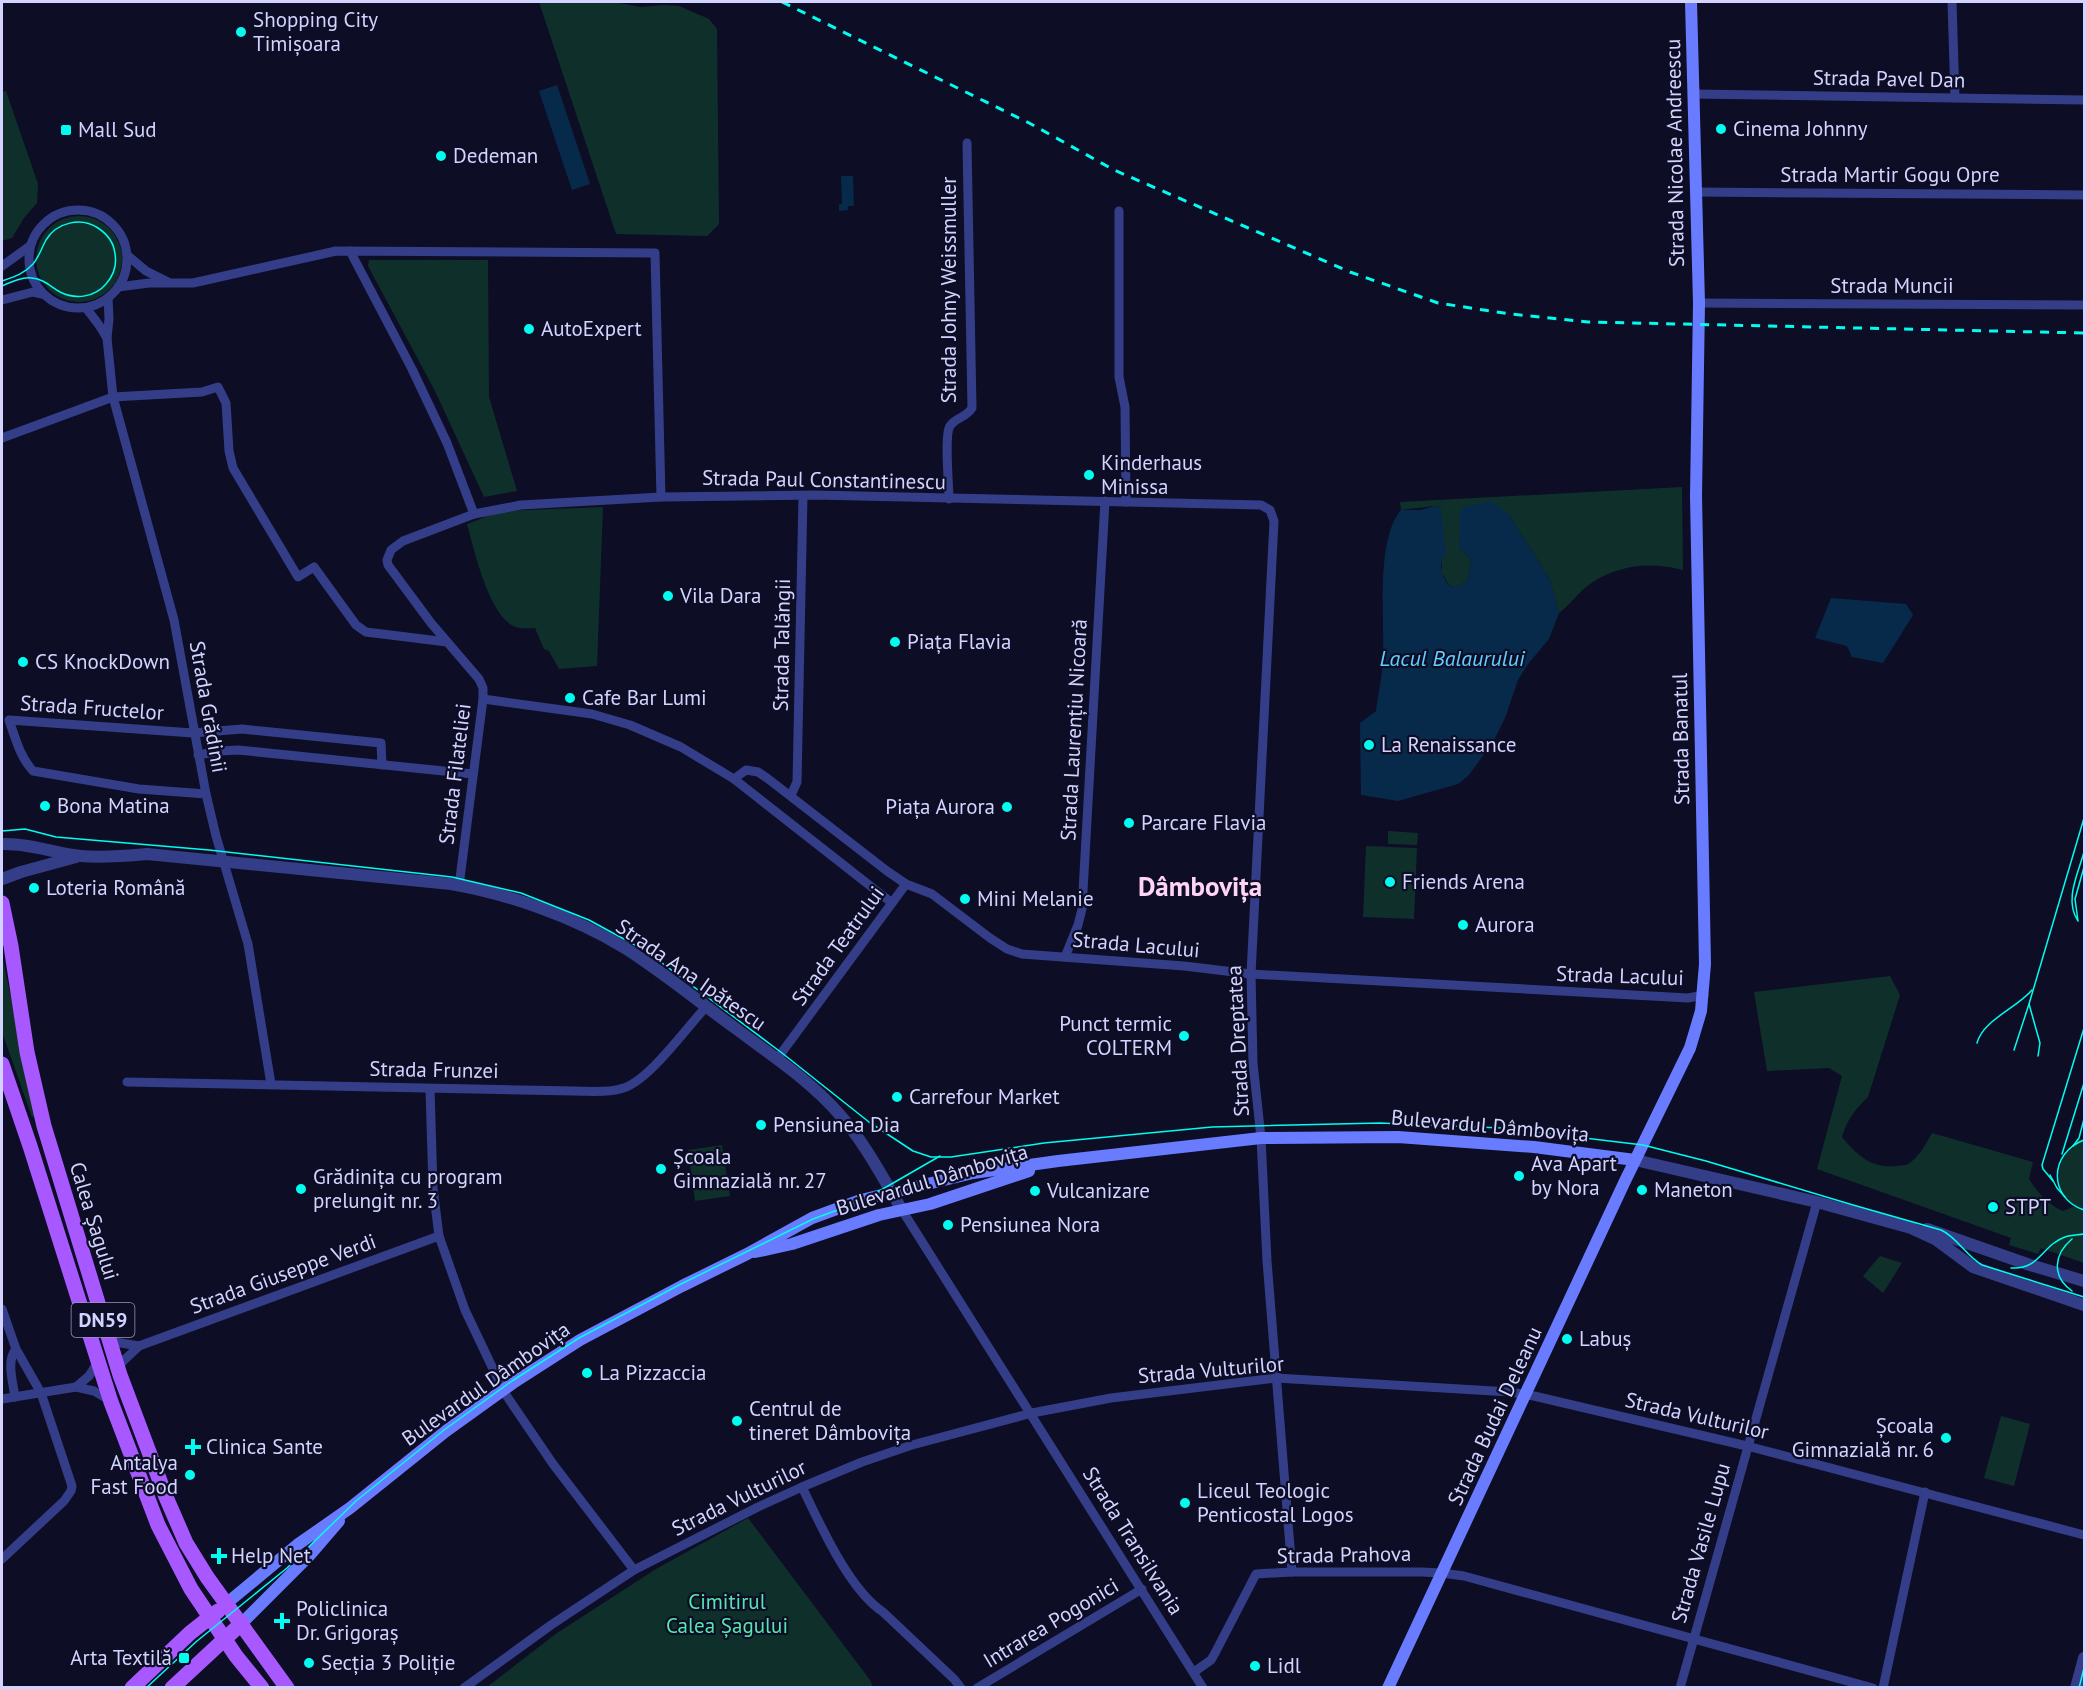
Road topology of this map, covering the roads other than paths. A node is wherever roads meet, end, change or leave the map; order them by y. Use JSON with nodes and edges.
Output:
{"nodes":[{"id":1,"x":1691,"y":2,"type":"edge"},
{"id":2,"x":1952,"y":2,"type":"edge"},
{"id":3,"x":1693,"y":94,"type":"junction"},
{"id":4,"x":1955,"y":98,"type":"junction"},
{"id":5,"x":2085,"y":100,"type":"edge"},
{"id":6,"x":967,"y":143,"type":"dead end"},
{"id":7,"x":1696,"y":192,"type":"junction"},
{"id":8,"x":2085,"y":195,"type":"edge"},
{"id":9,"x":1119,"y":211,"type":"dead end"},
{"id":10,"x":30,"y":246,"type":"junction"},
{"id":11,"x":350,"y":251,"type":"junction"},
{"id":12,"x":127,"y":255,"type":"junction"},
{"id":13,"x":2,"y":266,"type":"edge"},
{"id":14,"x":170,"y":283,"type":"junction"},
{"id":15,"x":118,"y":287,"type":"junction"},
{"id":16,"x":42,"y":294,"type":"junction"},
{"id":17,"x":108,"y":298,"type":"junction"},
{"id":18,"x":2,"y":300,"type":"edge"},
{"id":19,"x":1699,"y":303,"type":"junction"},
{"id":20,"x":2085,"y":305,"type":"edge"},
{"id":21,"x":86,"y":308,"type":"junction"},
{"id":22,"x":107,"y":338,"type":"junction"},
{"id":23,"x":113,"y":397,"type":"junction"},
{"id":24,"x":2,"y":438,"type":"edge"},
{"id":25,"x":661,"y":496,"type":"junction"},
{"id":26,"x":803,"y":496,"type":"junction"},
{"id":27,"x":949,"y":499,"type":"junction"},
{"id":28,"x":1105,"y":501,"type":"junction"},
{"id":29,"x":1126,"y":502,"type":"junction"},
{"id":30,"x":1270,"y":510,"type":"joint"},
{"id":31,"x":474,"y":514,"type":"junction"},
{"id":32,"x":388,"y":555,"type":"joint"},
{"id":33,"x":447,"y":642,"type":"junction"},
{"id":34,"x":483,"y":699,"type":"junction"},
{"id":35,"x":193,"y":733,"type":"junction"},
{"id":36,"x":198,"y":755,"type":"junction"},
{"id":37,"x":382,"y":765,"type":"junction"},
{"id":38,"x":473,"y":774,"type":"junction"},
{"id":39,"x":734,"y":779,"type":"junction"},
{"id":40,"x":206,"y":794,"type":"junction"},
{"id":41,"x":791,"y":795,"type":"junction"},
{"id":42,"x":2,"y":844,"type":"edge"},
{"id":43,"x":80,"y":856,"type":"junction"},
{"id":44,"x":223,"y":861,"type":"junction"},
{"id":45,"x":2,"y":879,"type":"edge"},
{"id":46,"x":906,"y":884,"type":"junction"},
{"id":47,"x":459,"y":886,"type":"junction"},
{"id":48,"x":2,"y":903,"type":"edge"},
{"id":49,"x":892,"y":903,"type":"junction"},
{"id":50,"x":1065,"y":957,"type":"junction"},
{"id":51,"x":1251,"y":974,"type":"junction"},
{"id":52,"x":1704,"y":995,"type":"junction"},
{"id":53,"x":706,"y":1007,"type":"junction"},
{"id":54,"x":777,"y":1059,"type":"junction"},
{"id":55,"x":2,"y":1064,"type":"edge"},
{"id":56,"x":127,"y":1082,"type":"dead end"},
{"id":57,"x":271,"y":1084,"type":"junction"},
{"id":58,"x":430,"y":1089,"type":"junction"},
{"id":59,"x":1261,"y":1138,"type":"junction"},
{"id":60,"x":1635,"y":1160,"type":"junction"},
{"id":61,"x":1058,"y":1161,"type":"junction"},
{"id":62,"x":892,"y":1193,"type":"junction"},
{"id":63,"x":1817,"y":1202,"type":"junction"},
{"id":64,"x":902,"y":1210,"type":"junction"},
{"id":65,"x":1911,"y":1228,"type":"junction"},
{"id":66,"x":439,"y":1236,"type":"junction"},
{"id":67,"x":747,"y":1254,"type":"junction"},
{"id":68,"x":2085,"y":1281,"type":"edge"},
{"id":69,"x":2085,"y":1305,"type":"edge"},
{"id":70,"x":2,"y":1310,"type":"edge"},
{"id":71,"x":109,"y":1341,"type":"junction"},
{"id":72,"x":139,"y":1346,"type":"junction"},
{"id":73,"x":16,"y":1349,"type":"junction"},
{"id":74,"x":98,"y":1362,"type":"junction"},
{"id":75,"x":117,"y":1367,"type":"junction"},
{"id":76,"x":1276,"y":1378,"type":"junction"},
{"id":77,"x":76,"y":1386,"type":"junction"},
{"id":78,"x":503,"y":1390,"type":"junction"},
{"id":79,"x":40,"y":1393,"type":"junction"},
{"id":80,"x":1527,"y":1394,"type":"junction"},
{"id":81,"x":15,"y":1397,"type":"junction"},
{"id":82,"x":2,"y":1399,"type":"edge"},
{"id":83,"x":111,"y":1402,"type":"junction"},
{"id":84,"x":1032,"y":1413,"type":"junction"},
{"id":85,"x":1747,"y":1446,"type":"junction"},
{"id":86,"x":802,"y":1487,"type":"junction"},
{"id":87,"x":1925,"y":1492,"type":"junction"},
{"id":88,"x":350,"y":1508,"type":"junction"},
{"id":89,"x":2085,"y":1535,"type":"edge"},
{"id":90,"x":2,"y":1559,"type":"edge"},
{"id":91,"x":634,"y":1570,"type":"junction"},
{"id":92,"x":1292,"y":1572,"type":"junction"},
{"id":93,"x":1442,"y":1573,"type":"junction"},
{"id":94,"x":1142,"y":1589,"type":"junction"},
{"id":95,"x":227,"y":1603,"type":"junction"},
{"id":96,"x":210,"y":1617,"type":"junction"},
{"id":97,"x":242,"y":1623,"type":"junction"},
{"id":98,"x":1694,"y":1638,"type":"junction"},
{"id":99,"x":225,"y":1639,"type":"junction"},
{"id":100,"x":2085,"y":1658,"type":"edge"},
{"id":101,"x":1194,"y":1672,"type":"junction"},
{"id":102,"x":132,"y":1688,"type":"edge"},
{"id":103,"x":171,"y":1688,"type":"edge"},
{"id":104,"x":262,"y":1688,"type":"edge"},
{"id":105,"x":287,"y":1688,"type":"edge"},
{"id":106,"x":464,"y":1688,"type":"edge"},
{"id":107,"x":961,"y":1688,"type":"edge"},
{"id":108,"x":977,"y":1688,"type":"edge"},
{"id":109,"x":1203,"y":1688,"type":"edge"},
{"id":110,"x":1388,"y":1688,"type":"edge"},
{"id":111,"x":1680,"y":1688,"type":"edge"},
{"id":112,"x":1873,"y":1688,"type":"edge"},
{"id":113,"x":1883,"y":1688,"type":"edge"},
{"id":114,"x":2076,"y":1688,"type":"edge"}],
"edges":[{"from":1,"to":3,"type":"main road","name":"Strada Nicolae Andreescu"},
{"from":2,"to":4,"type":"street"},
{"from":3,"to":4,"type":"street","name":"Strada Pavel Dan"},
{"from":3,"to":7,"type":"main road","name":"Strada Nicolae Andreescu"},
{"from":4,"to":5,"type":"street","name":"Strada Pavel Dan"},
{"from":6,"to":27,"type":"street","name":"Strada Johny Weissmuller"},
{"from":7,"to":8,"type":"street","name":"Strada Martir Gogu Opre"},
{"from":7,"to":19,"type":"main road","name":"Strada Nicolae Andreescu"},
{"from":9,"to":29,"type":"street"},
{"from":10,"to":12,"type":"street"},
{"from":10,"to":13,"type":"street"},
{"from":10,"to":16,"type":"street"},
{"from":11,"to":14,"type":"street"},
{"from":11,"to":25,"type":"street"},
{"from":11,"to":31,"type":"street"},
{"from":12,"to":14,"type":"street"},
{"from":12,"to":15,"type":"street"},
{"from":14,"to":15,"type":"street"},
{"from":15,"to":17,"type":"street"},
{"from":16,"to":18,"type":"street"},
{"from":16,"to":21,"type":"street"},
{"from":17,"to":21,"type":"street"},
{"from":17,"to":22,"type":"street","name":"Strada Grădinii"},
{"from":19,"to":20,"type":"street","name":"Strada Muncii"},
{"from":19,"to":52,"type":"main road","name":"Strada Banatul"},
{"from":21,"to":22,"type":"street","name":"Strada Grădinii"},
{"from":22,"to":23,"type":"street","name":"Strada Grădinii"},
{"from":23,"to":24,"type":"street"},
{"from":23,"to":33,"type":"street"},
{"from":23,"to":35,"type":"street","name":"Strada Grădinii"},
{"from":25,"to":26,"type":"street","name":"Strada Paul Constantinescu"},
{"from":25,"to":31,"type":"street","name":"Strada Paul Constantinescu"},
{"from":26,"to":27,"type":"street","name":"Strada Paul Constantinescu"},
{"from":26,"to":41,"type":"street","name":"Strada Talăngii"},
{"from":27,"to":28,"type":"street","name":"Strada Paul Constantinescu"},
{"from":28,"to":29,"type":"street","name":"Strada Paul Constantinescu"},
{"from":28,"to":50,"type":"street","name":"Strada Laurențiu Nicoară"},
{"from":29,"to":30,"type":"street","name":"Strada Paul Constantinescu"},
{"from":30,"to":51,"type":"street","name":"Strada Dreptatea"},
{"from":31,"to":32,"type":"street","name":"Strada Paul Constantinescu"},
{"from":32,"to":33,"type":"street","name":"Strada Filateliei"},
{"from":33,"to":34,"type":"street","name":"Strada Filateliei"},
{"from":34,"to":38,"type":"street","name":"Strada Filateliei"},
{"from":34,"to":39,"type":"street"},
{"from":35,"to":36,"type":"street","name":"Strada Grădinii"},
{"from":35,"to":37,"type":"street","name":"Strada Fructelor"},
{"from":35,"to":40,"type":"street","name":"Strada Fructelor"},
{"from":36,"to":37,"type":"street"},
{"from":36,"to":40,"type":"street","name":"Strada Grădinii"},
{"from":37,"to":38,"type":"street"},
{"from":38,"to":47,"type":"street","name":"Strada Filateliei"},
{"from":39,"to":41,"type":"street","name":"Strada Lacului"},
{"from":39,"to":49,"type":"street"},
{"from":40,"to":44,"type":"street","name":"Strada Grădinii"},
{"from":41,"to":46,"type":"street","name":"Strada Lacului"},
{"from":42,"to":43,"type":"street","name":"Strada Ana Ipătescu"},
{"from":43,"to":44,"type":"street","name":"Strada Ana Ipătescu"},
{"from":43,"to":45,"type":"street","name":"Strada Ana Ipătescu"},
{"from":44,"to":47,"type":"street","name":"Strada Ana Ipătescu"},
{"from":44,"to":57,"type":"street","name":"Strada Grădinii"},
{"from":46,"to":49,"type":"street","name":"Strada Teatrului"},
{"from":46,"to":50,"type":"street","name":"Strada Lacului"},
{"from":47,"to":53,"type":"street","name":"Strada Ana Ipătescu"},
{"from":48,"to":71,"type":"main road","name":"Calea Șagului","number":"DN59"},
{"from":49,"to":54,"type":"street","name":"Strada Teatrului"},
{"from":50,"to":51,"type":"street","name":"Strada Lacului"},
{"from":51,"to":52,"type":"street","name":"Strada Lacului"},
{"from":51,"to":59,"type":"street","name":"Strada Dreptatea"},
{"from":52,"to":60,"type":"main road","name":"Strada Banatul"},
{"from":53,"to":54,"type":"street","name":"Strada Ana Ipătescu"},
{"from":53,"to":58,"type":"street","name":"Strada Frunzei"},
{"from":54,"to":62,"type":"street","name":"Strada Ana Ipătescu"},
{"from":55,"to":74,"type":"main road","name":"Calea Șagului","number":"DN59"},
{"from":56,"to":57,"type":"street","name":"Strada Frunzei"},
{"from":57,"to":58,"type":"street","name":"Strada Frunzei"},
{"from":58,"to":66,"type":"street"},
{"from":59,"to":60,"type":"main road","name":"Bulevardul Dâmbovița"},
{"from":59,"to":61,"type":"main road","name":"Bulevardul Dâmbovița"},
{"from":59,"to":76,"type":"street","name":"Strada Dreptatea"},
{"from":60,"to":63,"type":"street","name":"Bulevardul Dâmbovița"},
{"from":60,"to":80,"type":"main road","name":"Strada Budai Deleanu"},
{"from":61,"to":62,"type":"main road","name":"Bulevardul Dâmbovița"},
{"from":61,"to":64,"type":"main road","name":"Bulevardul Dâmbovița"},
{"from":62,"to":64,"type":"street","name":"Strada Ana Ipătescu"},
{"from":62,"to":67,"type":"main road","name":"Bulevardul Dâmbovița"},
{"from":63,"to":65,"type":"street","name":"Bulevardul Dâmbovița"},
{"from":63,"to":85,"type":"street","name":"Strada Vasile Lupu"},
{"from":64,"to":67,"type":"main road","name":"Bulevardul Dâmbovița"},
{"from":64,"to":84,"type":"street","name":"Strada Ana Ipătescu"},
{"from":65,"to":68,"type":"street","name":"Bulevardul Dâmbovița"},
{"from":65,"to":69,"type":"street","name":"Bulevardul Dâmbovița"},
{"from":66,"to":72,"type":"street","name":"Strada Giuseppe Verdi"},
{"from":66,"to":78,"type":"street"},
{"from":67,"to":78,"type":"main road","name":"Bulevardul Dâmbovița"},
{"from":70,"to":73,"type":"street"},
{"from":71,"to":72,"type":"street","name":"Strada Giuseppe Verdi"},
{"from":71,"to":75,"type":"main road","name":"Calea Șagului","number":"DN59"},
{"from":72,"to":75,"type":"street","name":"Strada Giuseppe Verdi"},
{"from":73,"to":79,"type":"street"},
{"from":73,"to":81,"type":"street"},
{"from":74,"to":77,"type":"street"},
{"from":74,"to":83,"type":"main road","name":"Calea Șagului","number":"DN59"},
{"from":75,"to":95,"type":"main road","name":"Calea Șagului","number":"DN59"},
{"from":76,"to":80,"type":"street","name":"Strada Vulturilor"},
{"from":76,"to":84,"type":"street","name":"Strada Vulturilor"},
{"from":76,"to":92,"type":"street","name":"Strada Dreptatea"},
{"from":77,"to":79,"type":"street"},
{"from":77,"to":83,"type":"street"},
{"from":78,"to":88,"type":"main road","name":"Bulevardul Dâmbovița"},
{"from":78,"to":91,"type":"street"},
{"from":79,"to":81,"type":"street"},
{"from":79,"to":90,"type":"street"},
{"from":80,"to":85,"type":"street","name":"Strada Vulturilor"},
{"from":80,"to":93,"type":"main road","name":"Strada Budai Deleanu"},
{"from":81,"to":82,"type":"street"},
{"from":83,"to":96,"type":"main road","name":"Calea Șagului","number":"DN59"},
{"from":84,"to":86,"type":"street","name":"Strada Vulturilor"},
{"from":84,"to":94,"type":"street","name":"Strada Transilvania"},
{"from":85,"to":87,"type":"street","name":"Strada Vulturilor"},
{"from":85,"to":98,"type":"street","name":"Strada Vasile Lupu"},
{"from":86,"to":91,"type":"street","name":"Strada Vulturilor"},
{"from":86,"to":107,"type":"street"},
{"from":87,"to":89,"type":"street","name":"Strada Vulturilor"},
{"from":87,"to":113,"type":"street"},
{"from":88,"to":95,"type":"main road","name":"Bulevardul Dâmbovița"},
{"from":88,"to":97,"type":"main road","name":"Bulevardul Dâmbovița"},
{"from":91,"to":106,"type":"street","name":"Strada Vulturilor"},
{"from":92,"to":93,"type":"street","name":"Strada Prahova"},
{"from":92,"to":101,"type":"street","name":"Strada Prahova"},
{"from":93,"to":98,"type":"street","name":"Strada Prahova"},
{"from":93,"to":110,"type":"main road","name":"Strada Budai Deleanu"},
{"from":94,"to":101,"type":"street","name":"Strada Transilvania"},
{"from":94,"to":108,"type":"street","name":"Intrarea Pogonici"},
{"from":95,"to":96,"type":"main road"},
{"from":95,"to":97,"type":"main road","name":"Calea Șagului","number":"DN59"},
{"from":96,"to":99,"type":"main road","name":"Calea Șagului","number":"DN59"},
{"from":96,"to":102,"type":"main road"},
{"from":97,"to":99,"type":"main road"},
{"from":97,"to":105,"type":"main road","name":"Calea Șagului","number":"DN59"},
{"from":98,"to":111,"type":"street","name":"Strada Vasile Lupu"},
{"from":98,"to":112,"type":"street","name":"Strada Prahova"},
{"from":99,"to":103,"type":"main road"},
{"from":99,"to":104,"type":"main road","name":"Calea Șagului","number":"DN59"},
{"from":100,"to":114,"type":"street"},
{"from":101,"to":109,"type":"street","name":"Strada Transilvania"}]}
